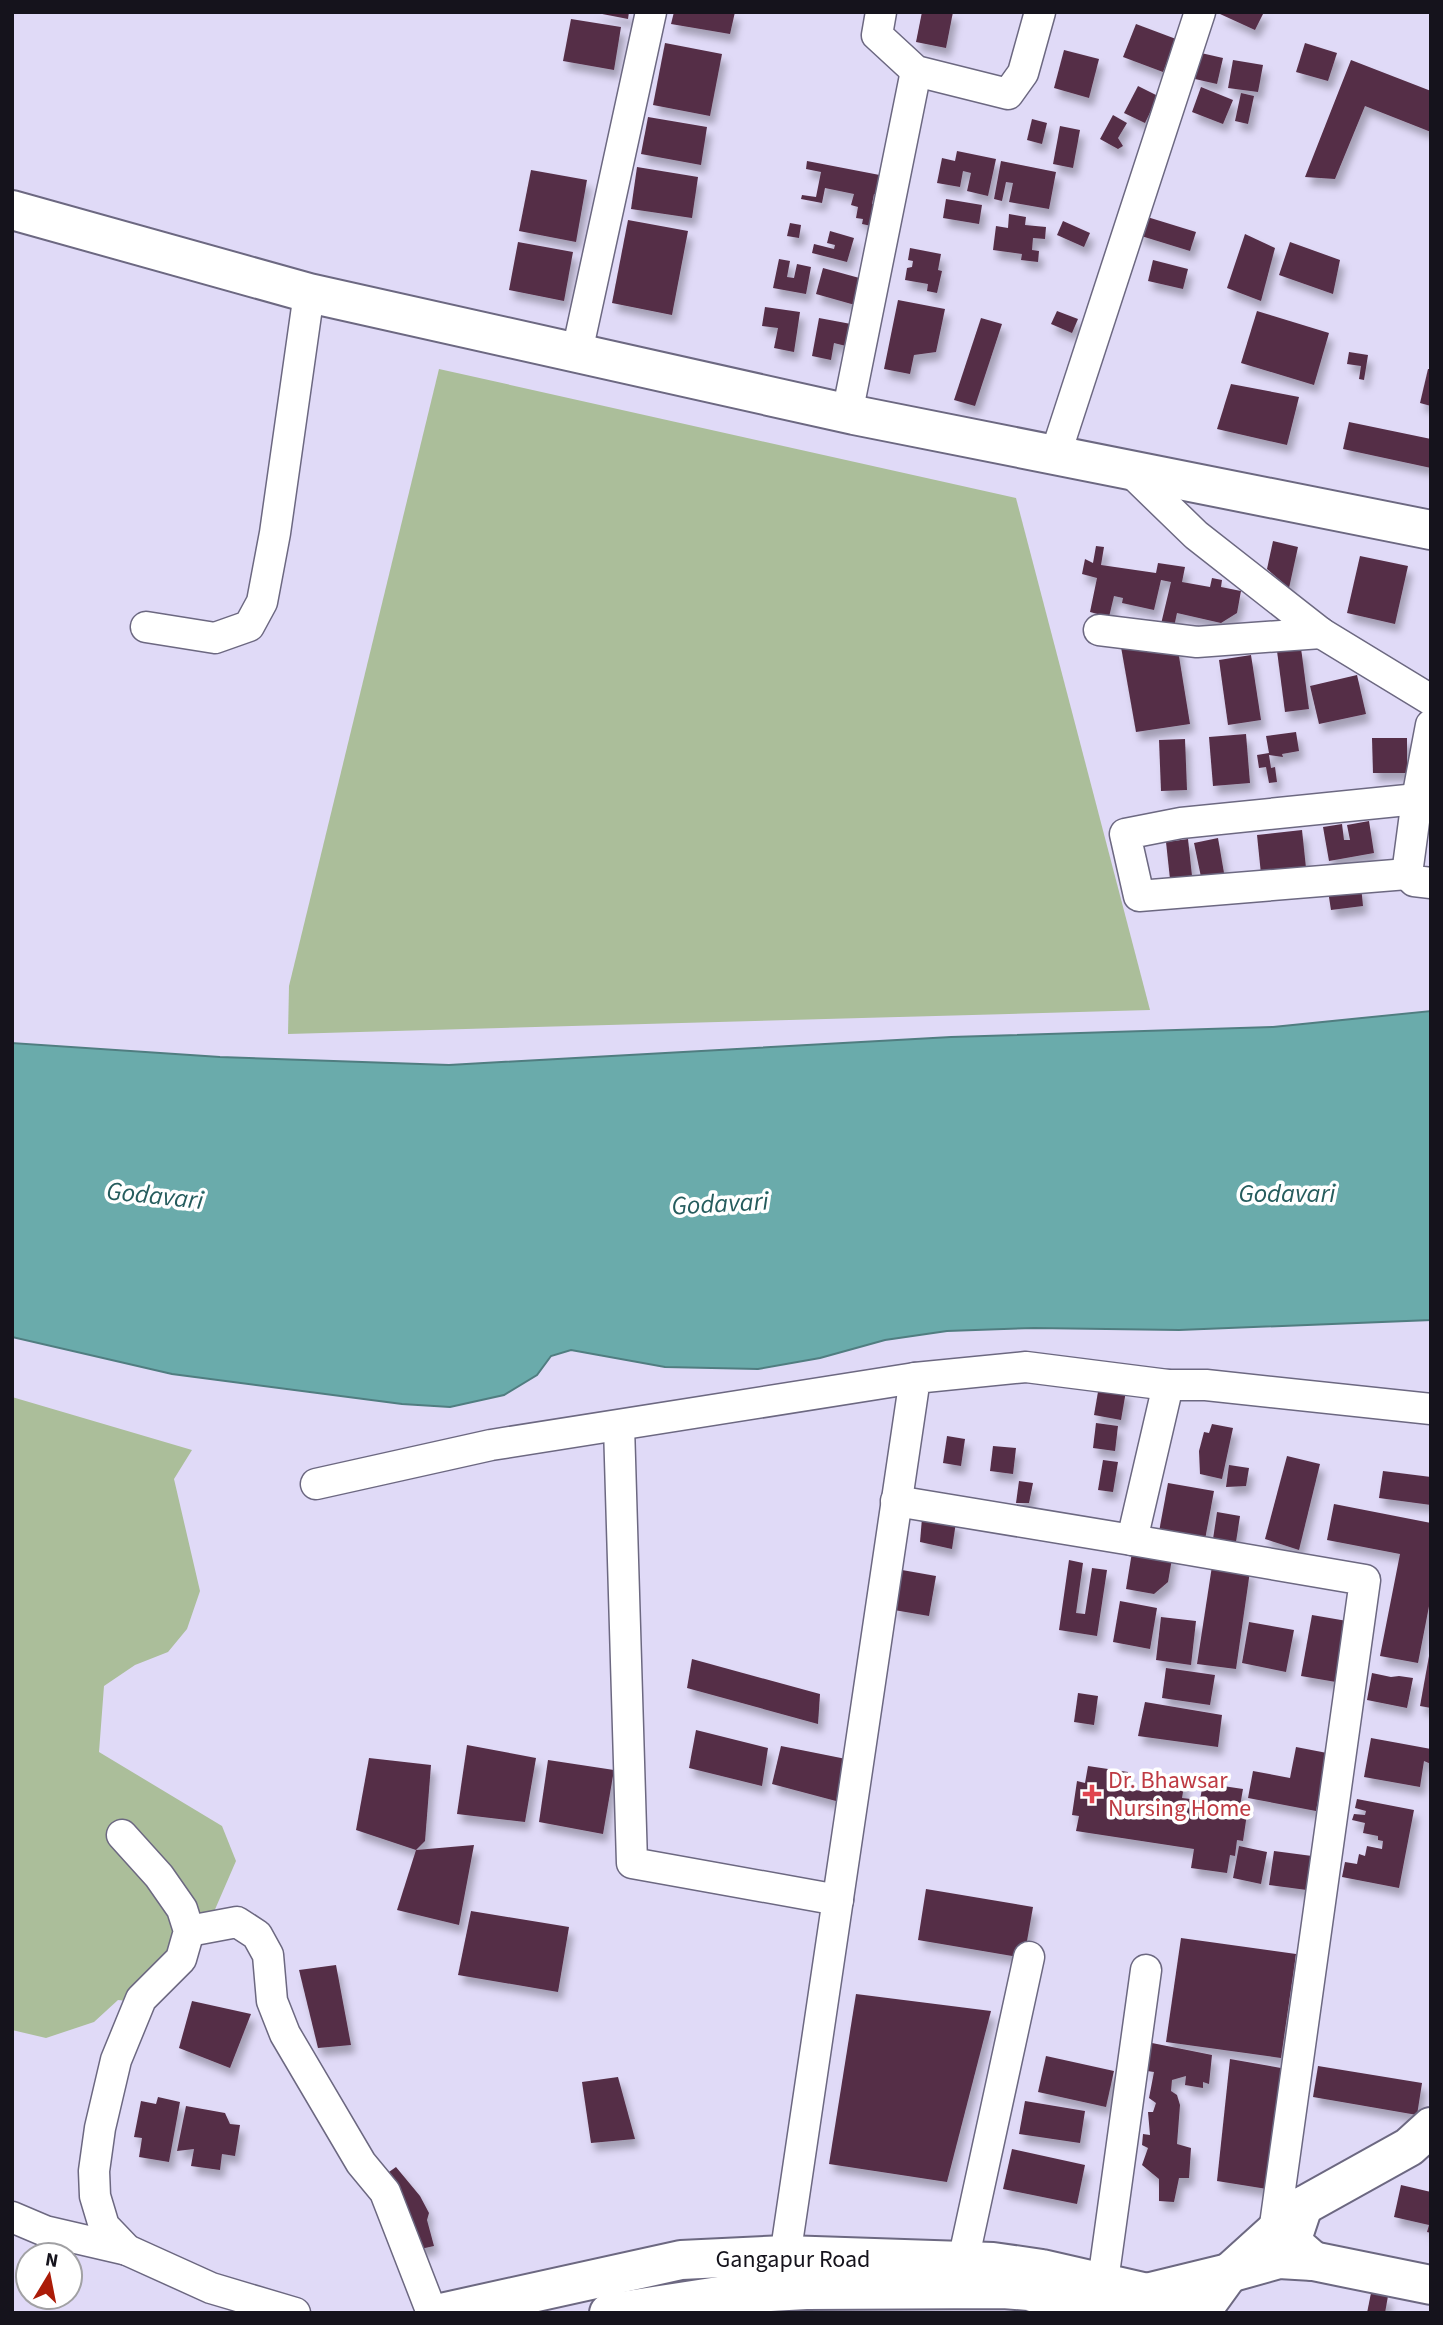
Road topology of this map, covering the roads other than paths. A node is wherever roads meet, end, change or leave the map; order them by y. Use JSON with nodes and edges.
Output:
{"nodes":[{"id":1,"x":651,"y":12,"type":"edge"},
{"id":2,"x":881,"y":12,"type":"edge"},
{"id":3,"x":1040,"y":12,"type":"edge"},
{"id":4,"x":1200,"y":12,"type":"edge"},
{"id":5,"x":916,"y":71,"type":"junction"},
{"id":6,"x":12,"y":210,"type":"edge"},
{"id":7,"x":309,"y":293,"type":"junction"},
{"id":8,"x":577,"y":352,"type":"junction"},
{"id":9,"x":847,"y":414,"type":"junction"},
{"id":10,"x":1055,"y":456,"type":"junction"},
{"id":11,"x":1129,"y":470,"type":"junction"},
{"id":12,"x":1431,"y":530,"type":"edge"},
{"id":13,"x":146,"y":627,"type":"dead end"},
{"id":14,"x":1099,"y":630,"type":"dead end"},
{"id":15,"x":1321,"y":633,"type":"junction"},
{"id":16,"x":1431,"y":700,"type":"edge"},
{"id":17,"x":1431,"y":725,"type":"edge"},
{"id":18,"x":1417,"y":799,"type":"junction"},
{"id":19,"x":1419,"y":879,"type":"edge"},
{"id":20,"x":915,"y":1378,"type":"junction"},
{"id":21,"x":1168,"y":1385,"type":"junction"},
{"id":22,"x":1431,"y":1409,"type":"edge"},
{"id":23,"x":619,"y":1426,"type":"junction"},
{"id":24,"x":317,"y":1484,"type":"dead end"},
{"id":25,"x":896,"y":1501,"type":"junction"},
{"id":26,"x":1132,"y":1540,"type":"junction"},
{"id":27,"x":122,"y":1835,"type":"dead end"},
{"id":28,"x":838,"y":1900,"type":"junction"},
{"id":29,"x":189,"y":1931,"type":"junction"},
{"id":30,"x":1029,"y":1957,"type":"dead end"},
{"id":31,"x":1146,"y":1970,"type":"dead end"},
{"id":32,"x":1431,"y":2127,"type":"edge"},
{"id":33,"x":1303,"y":2206,"type":"junction"},
{"id":34,"x":12,"y":2217,"type":"edge"},
{"id":35,"x":1274,"y":2232,"type":"junction"},
{"id":36,"x":127,"y":2250,"type":"junction"},
{"id":37,"x":963,"y":2261,"type":"junction"},
{"id":38,"x":1313,"y":2261,"type":"junction"},
{"id":39,"x":782,"y":2273,"type":"junction"},
{"id":40,"x":1229,"y":2273,"type":"junction"},
{"id":41,"x":1431,"y":2285,"type":"edge"},
{"id":42,"x":1118,"y":2300,"type":"edge"},
{"id":43,"x":1048,"y":2303,"type":"edge"},
{"id":44,"x":652,"y":2309,"type":"edge"},
{"id":45,"x":448,"y":2312,"type":"edge"},
{"id":46,"x":295,"y":2313,"type":"edge"},
{"id":47,"x":609,"y":2313,"type":"edge"},
{"id":48,"x":1179,"y":2313,"type":"edge"},
{"id":49,"x":1199,"y":2313,"type":"edge"}],
"edges":[{"from":1,"to":8,"type":"street"},
{"from":2,"to":5,"type":"street"},
{"from":3,"to":5,"type":"street"},
{"from":4,"to":10,"type":"street"},
{"from":5,"to":9,"type":"street"},
{"from":6,"to":7,"type":"main road"},
{"from":7,"to":8,"type":"main road"},
{"from":7,"to":13,"type":"street"},
{"from":8,"to":9,"type":"main road"},
{"from":9,"to":10,"type":"main road"},
{"from":10,"to":11,"type":"main road"},
{"from":11,"to":12,"type":"main road"},
{"from":11,"to":15,"type":"street"},
{"from":14,"to":15,"type":"street"},
{"from":15,"to":16,"type":"street"},
{"from":17,"to":18,"type":"street"},
{"from":18,"to":19,"type":"street"},
{"from":18,"to":19,"type":"street"},
{"from":20,"to":21,"type":"street"},
{"from":20,"to":23,"type":"street"},
{"from":20,"to":25,"type":"street"},
{"from":21,"to":22,"type":"street"},
{"from":21,"to":26,"type":"street"},
{"from":23,"to":24,"type":"street"},
{"from":23,"to":28,"type":"street"},
{"from":25,"to":26,"type":"street"},
{"from":25,"to":28,"type":"street"},
{"from":26,"to":35,"type":"street"},
{"from":27,"to":29,"type":"street"},
{"from":28,"to":39,"type":"street"},
{"from":29,"to":36,"type":"street"},
{"from":29,"to":45,"type":"street"},
{"from":30,"to":37,"type":"street"},
{"from":31,"to":42,"type":"street"},
{"from":32,"to":33,"type":"main road"},
{"from":33,"to":35,"type":"main road"},
{"from":33,"to":38,"type":"main road"},
{"from":34,"to":36,"type":"street"},
{"from":35,"to":40,"type":"main road"},
{"from":36,"to":46,"type":"street"},
{"from":37,"to":39,"type":"main road","name":"Gangapur Road"},
{"from":37,"to":42,"type":"main road","name":"Gangapur Road"},
{"from":38,"to":40,"type":"main road"},
{"from":38,"to":41,"type":"main road"},
{"from":39,"to":43,"type":"main road","name":"Gangapur Road"},
{"from":39,"to":44,"type":"main road","name":"Gangapur Road"},
{"from":39,"to":45,"type":"main road","name":"Gangapur Road"},
{"from":40,"to":42,"type":"main road"},
{"from":40,"to":49,"type":"main road"},
{"from":42,"to":43,"type":"main road","name":"Gangapur Road"},
{"from":42,"to":48,"type":"main road"},
{"from":44,"to":47,"type":"main road","name":"Gangapur Road"}]}
